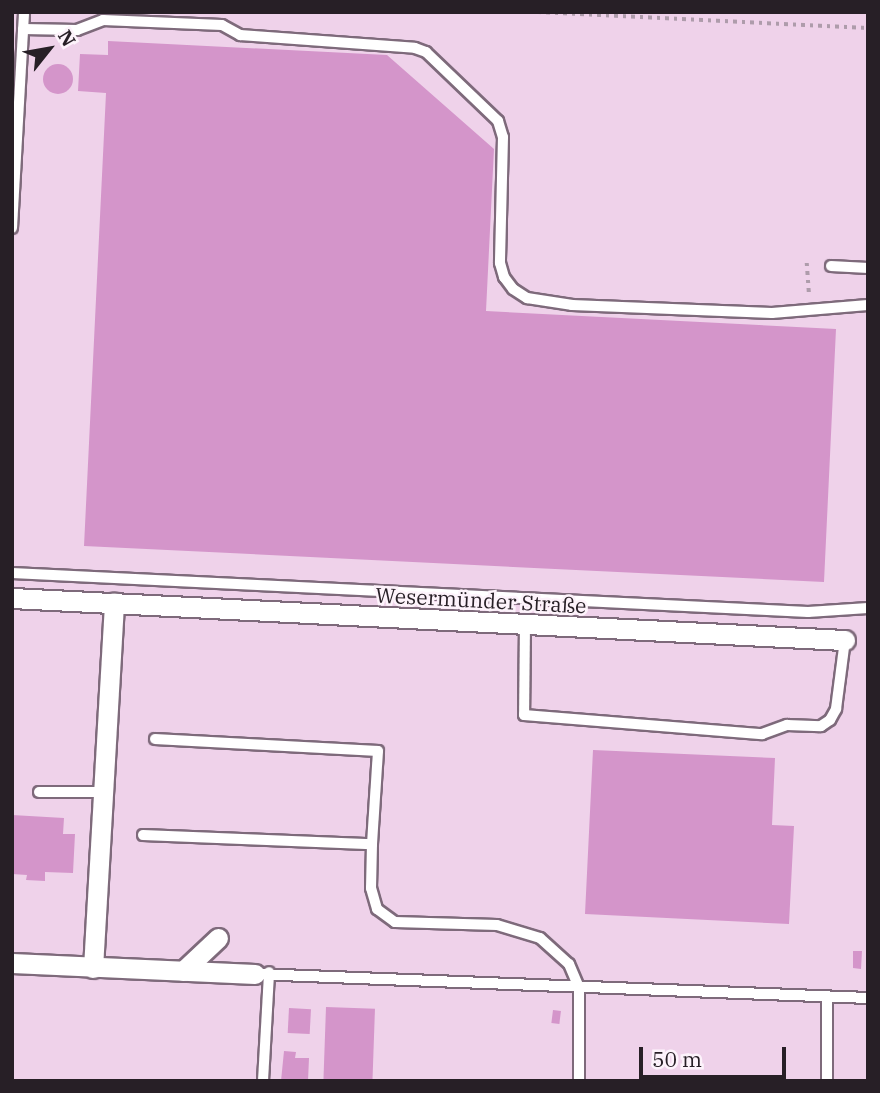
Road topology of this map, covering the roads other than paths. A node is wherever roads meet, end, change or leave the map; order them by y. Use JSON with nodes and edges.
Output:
{"nodes":[{"id":1,"x":24,"y":12,"type":"edge"},
{"id":2,"x":23,"y":29,"type":"junction"},
{"id":3,"x":12,"y":228,"type":"edge"},
{"id":4,"x":831,"y":266,"type":"dead end"},
{"id":5,"x":868,"y":268,"type":"edge"},
{"id":6,"x":868,"y":306,"type":"edge"},
{"id":7,"x":12,"y":573,"type":"edge"},
{"id":8,"x":12,"y":598,"type":"edge"},
{"id":9,"x":114,"y":604,"type":"junction"},
{"id":10,"x":868,"y":608,"type":"edge"},
{"id":11,"x":525,"y":625,"type":"junction"},
{"id":12,"x":845,"y":640,"type":"joint"},
{"id":13,"x":155,"y":739,"type":"dead end"},
{"id":14,"x":39,"y":792,"type":"dead end"},
{"id":15,"x":103,"y":792,"type":"junction"},
{"id":16,"x":143,"y":835,"type":"dead end"},
{"id":17,"x":372,"y":844,"type":"junction"},
{"id":18,"x":218,"y":938,"type":"dead end"},
{"id":19,"x":12,"y":963,"type":"edge"},
{"id":20,"x":93,"y":968,"type":"junction"},
{"id":21,"x":183,"y":971,"type":"junction"},
{"id":22,"x":262,"y":973,"type":"junction"},
{"id":23,"x":579,"y":987,"type":"junction"},
{"id":24,"x":827,"y":998,"type":"junction"},
{"id":25,"x":868,"y":998,"type":"edge"},
{"id":26,"x":263,"y":1081,"type":"edge"},
{"id":27,"x":579,"y":1081,"type":"edge"},
{"id":28,"x":827,"y":1081,"type":"edge"}],
"edges":[{"from":1,"to":2,"type":"lane"},
{"from":2,"to":3,"type":"lane"},
{"from":2,"to":6,"type":"lane"},
{"from":4,"to":5,"type":"lane"},
{"from":7,"to":10,"type":"lane"},
{"from":8,"to":9,"type":"street","name":"Wesermünder Straße"},
{"from":9,"to":11,"type":"street","name":"Wesermünder Straße"},
{"from":9,"to":15,"type":"street"},
{"from":11,"to":12,"type":"street","name":"Wesermünder Straße"},
{"from":11,"to":12,"type":"lane"},
{"from":13,"to":17,"type":"lane"},
{"from":14,"to":15,"type":"lane"},
{"from":15,"to":20,"type":"street"},
{"from":16,"to":17,"type":"lane"},
{"from":17,"to":23,"type":"lane"},
{"from":18,"to":21,"type":"street"},
{"from":19,"to":20,"type":"street"},
{"from":20,"to":21,"type":"street"},
{"from":21,"to":22,"type":"street"},
{"from":22,"to":23,"type":"lane"},
{"from":22,"to":26,"type":"lane"},
{"from":23,"to":24,"type":"lane"},
{"from":23,"to":27,"type":"lane"},
{"from":24,"to":25,"type":"lane"},
{"from":24,"to":28,"type":"lane"}]}
